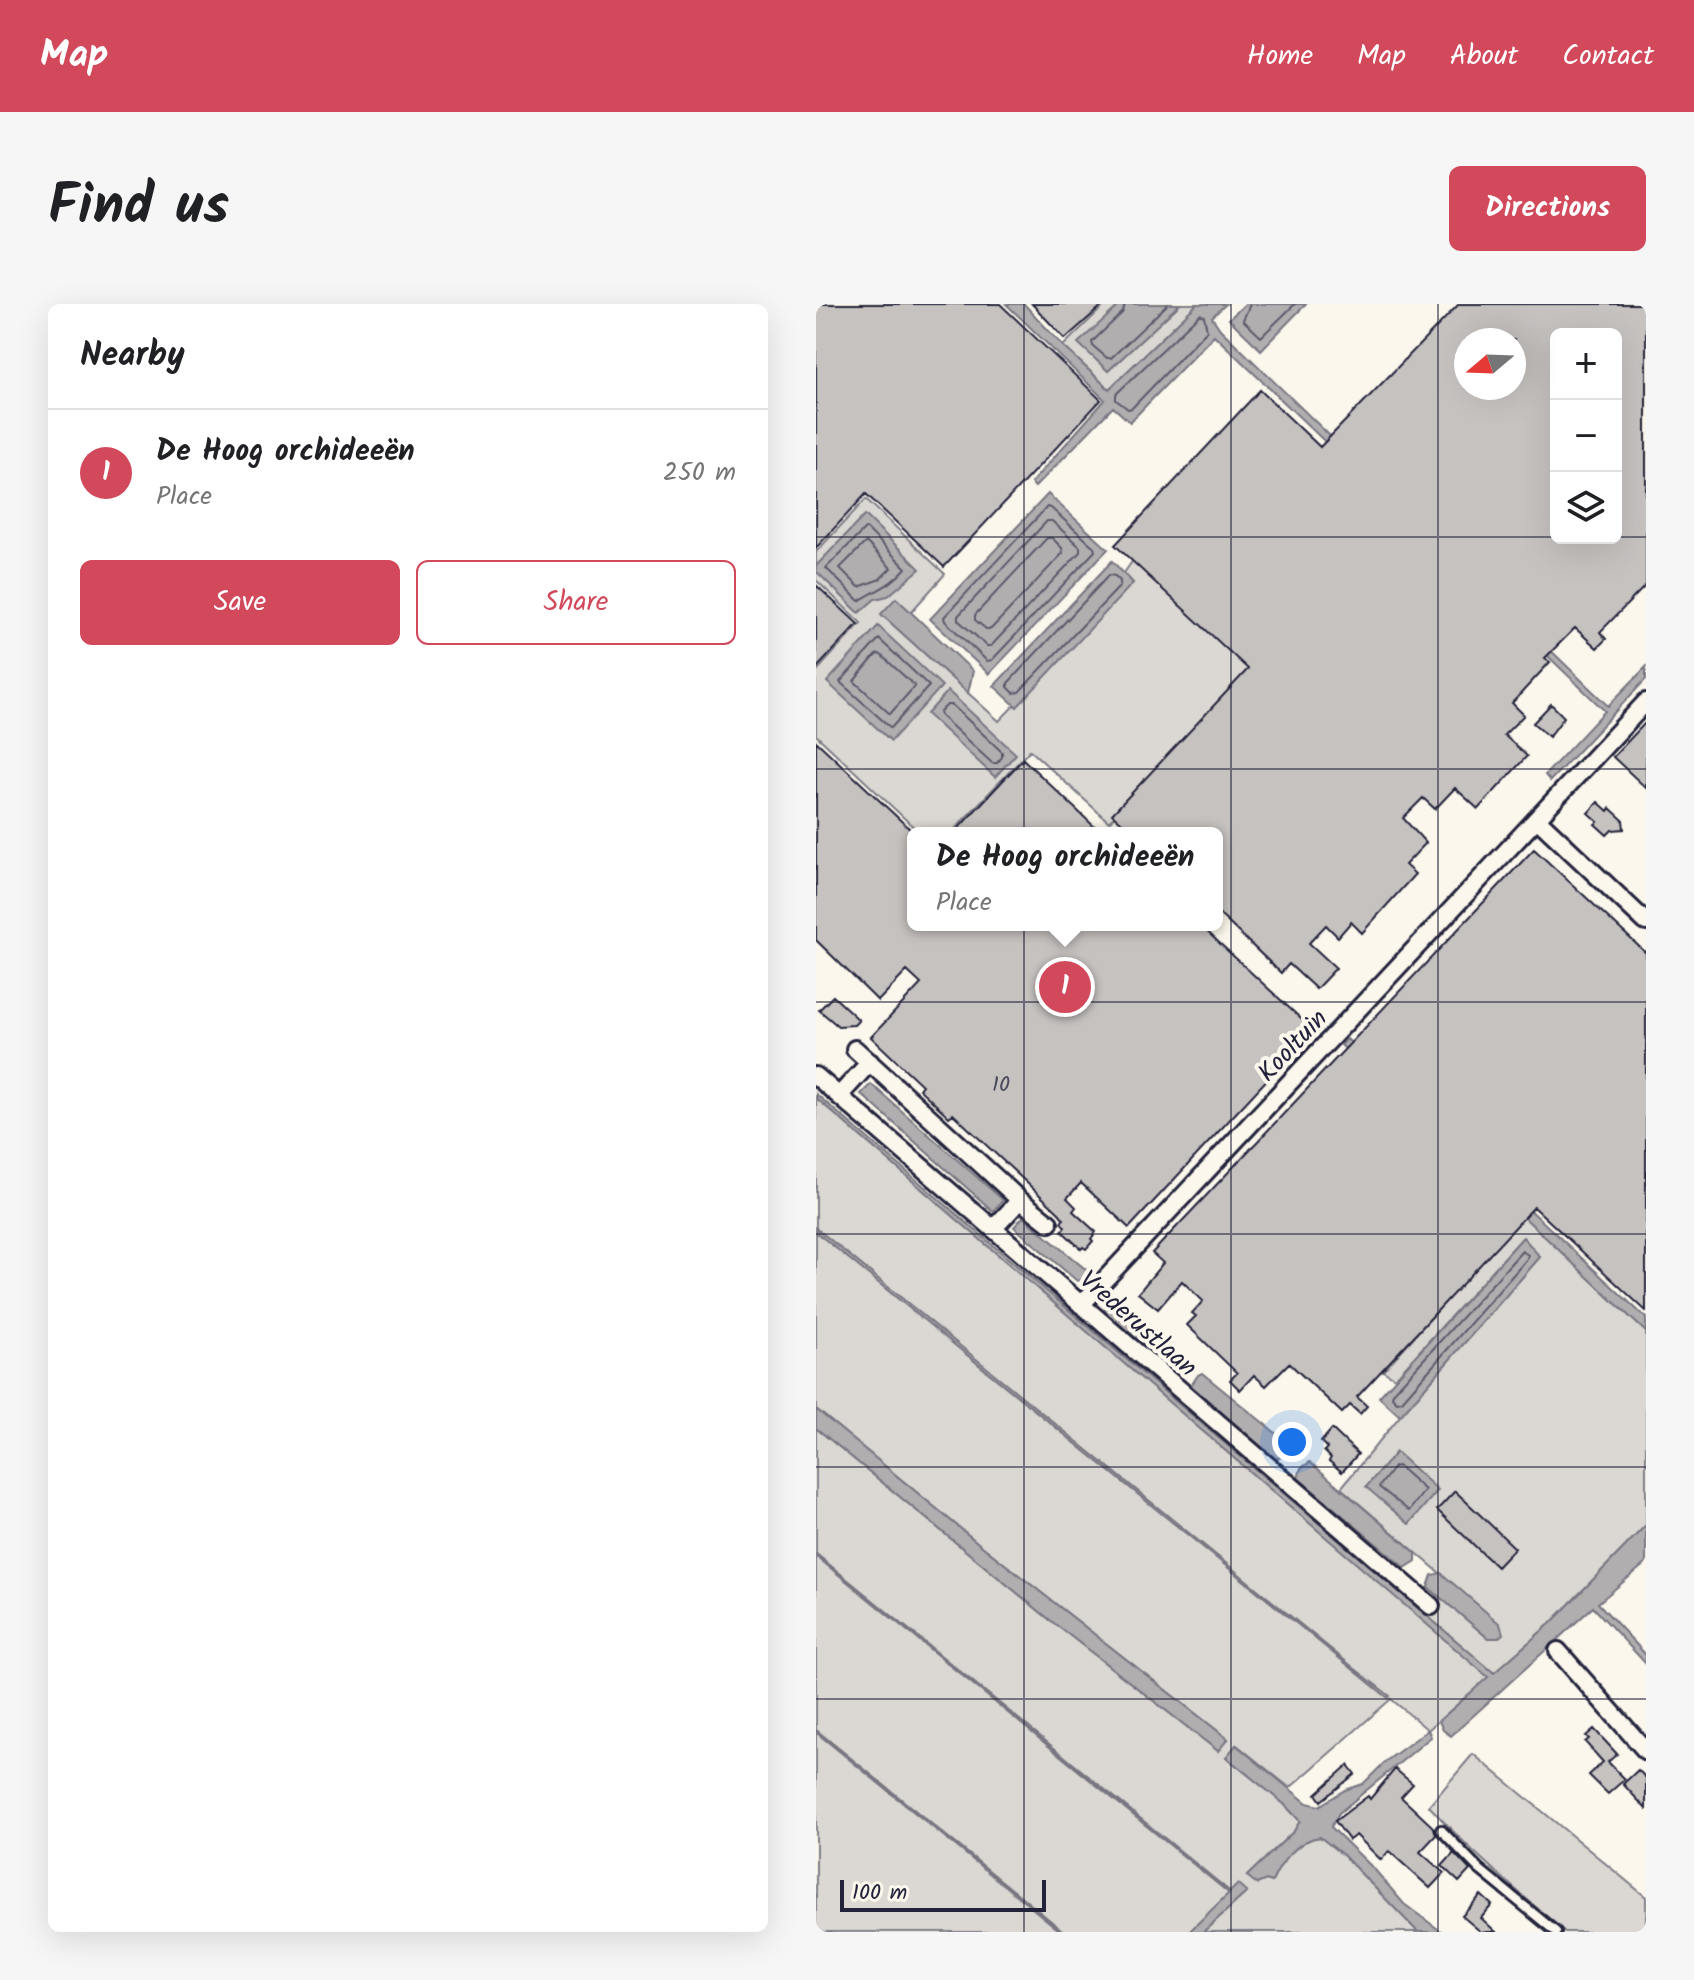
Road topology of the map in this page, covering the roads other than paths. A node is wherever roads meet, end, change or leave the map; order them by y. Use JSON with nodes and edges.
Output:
{"nodes":[{"id":1,"x":1646,"y":702,"type":"edge"},
{"id":2,"x":1537,"y":819,"type":"junction"},
{"id":3,"x":1646,"y":922,"type":"edge"},
{"id":4,"x":855,"y":1049,"type":"dead end"},
{"id":5,"x":870,"y":1062,"type":"junction"},
{"id":6,"x":816,"y":1076,"type":"edge"},
{"id":7,"x":839,"y":1096,"type":"junction"},
{"id":8,"x":1020,"y":1200,"type":"junction"},
{"id":9,"x":1049,"y":1223,"type":"dead end"},
{"id":10,"x":993,"y":1229,"type":"junction"},
{"id":11,"x":1081,"y":1305,"type":"junction"},
{"id":12,"x":1431,"y":1606,"type":"dead end"},
{"id":13,"x":1558,"y":1651,"type":"dead end"},
{"id":14,"x":1646,"y":1751,"type":"edge"},
{"id":15,"x":1441,"y":1830,"type":"dead end"},
{"id":16,"x":1556,"y":1932,"type":"edge"}],
"edges":[{"from":1,"to":2,"type":"street","name":"Kooltuin"},
{"from":2,"to":3,"type":"street"},
{"from":2,"to":11,"type":"street","name":"Kooltuin"},
{"from":4,"to":5,"type":"street"},
{"from":5,"to":7,"type":"street"},
{"from":5,"to":8,"type":"street"},
{"from":6,"to":7,"type":"street","name":"Vrederustlaan"},
{"from":7,"to":10,"type":"street","name":"Vrederustlaan"},
{"from":8,"to":9,"type":"street"},
{"from":8,"to":10,"type":"street"},
{"from":10,"to":11,"type":"street","name":"Vrederustlaan"},
{"from":11,"to":12,"type":"street","name":"Vrederustlaan"},
{"from":13,"to":14,"type":"street"},
{"from":15,"to":16,"type":"lane"}]}
